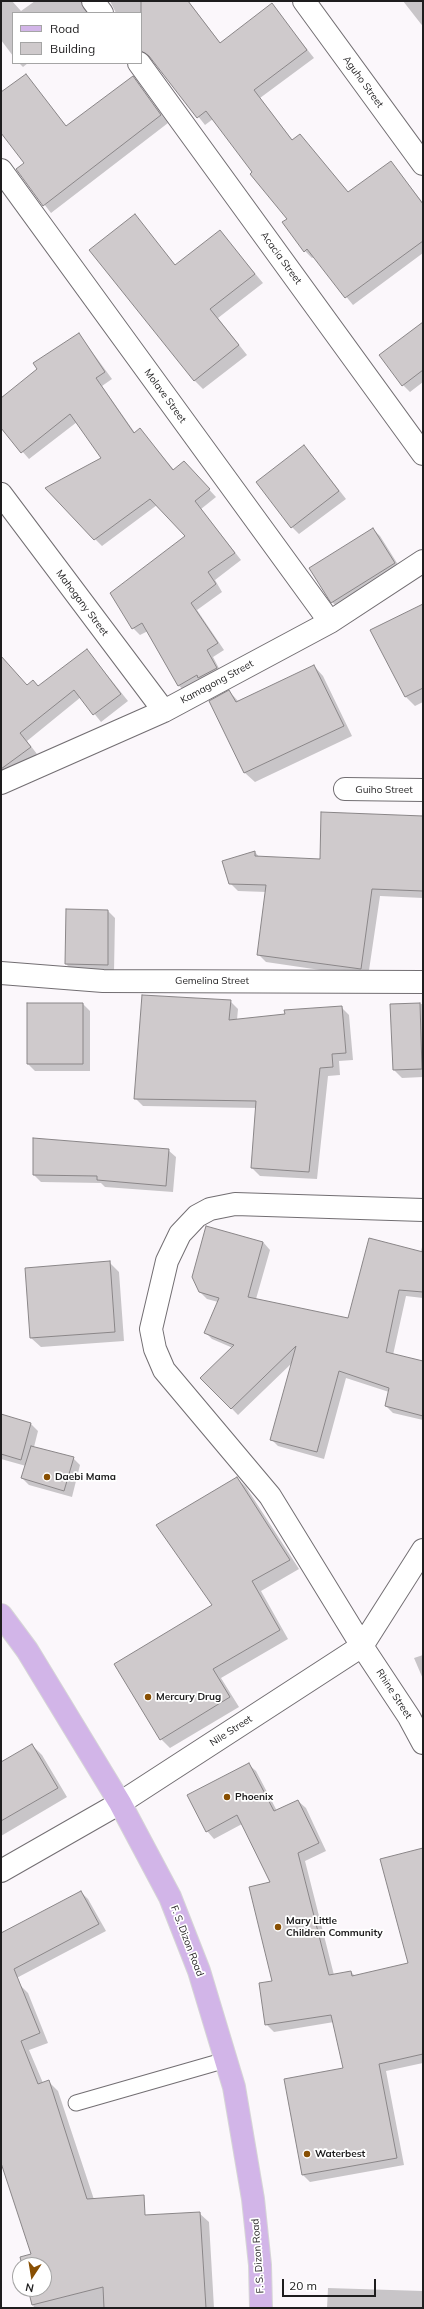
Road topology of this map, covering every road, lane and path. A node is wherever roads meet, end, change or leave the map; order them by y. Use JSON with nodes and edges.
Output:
{"nodes":[{"id":1,"x":93,"y":1,"type":"edge"},
{"id":2,"x":304,"y":1,"type":"edge"},
{"id":3,"x":101,"y":12,"type":"edge"},
{"id":4,"x":139,"y":64,"type":"edge"},
{"id":5,"x":423,"y":164,"type":"edge"},
{"id":6,"x":1,"y":170,"type":"edge"},
{"id":7,"x":423,"y":454,"type":"edge"},
{"id":8,"x":1,"y":494,"type":"edge"},
{"id":9,"x":423,"y":561,"type":"edge"},
{"id":10,"x":330,"y":622,"type":"junction"},
{"id":11,"x":164,"y":711,"type":"junction"},
{"id":12,"x":1,"y":782,"type":"edge"},
{"id":13,"x":345,"y":789,"type":"dead end"},
{"id":14,"x":423,"y":790,"type":"edge"},
{"id":15,"x":1,"y":973,"type":"edge"},
{"id":16,"x":423,"y":982,"type":"edge"},
{"id":17,"x":423,"y":1210,"type":"edge"},
{"id":18,"x":423,"y":1550,"type":"edge"},
{"id":19,"x":1,"y":1615,"type":"edge"},
{"id":20,"x":362,"y":1646,"type":"junction"},
{"id":21,"x":423,"y":1743,"type":"edge"},
{"id":22,"x":120,"y":1803,"type":"junction"},
{"id":23,"x":1,"y":1870,"type":"edge"},
{"id":24,"x":226,"y":2060,"type":"junction"},
{"id":25,"x":76,"y":2103,"type":"dead end"},
{"id":26,"x":261,"y":2308,"type":"edge"}],
"edges":[{"from":1,"to":3,"type":"street"},
{"from":2,"to":5,"type":"street","name":"Aguho Street"},
{"from":4,"to":7,"type":"street","name":"Acacia Street"},
{"from":6,"to":10,"type":"street","name":"Molave Street"},
{"from":8,"to":11,"type":"street","name":"Mahogany Street"},
{"from":9,"to":10,"type":"street","name":"Kamagong Street"},
{"from":10,"to":11,"type":"street","name":"Kamagong Street"},
{"from":11,"to":12,"type":"street","name":"Kamagong Street"},
{"from":13,"to":14,"type":"street","name":"Guiho Street"},
{"from":15,"to":16,"type":"street","name":"Gemelina Street"},
{"from":17,"to":20,"type":"street","name":"Rhine Street"},
{"from":18,"to":20,"type":"street","name":"Nile Street"},
{"from":19,"to":22,"type":"main road","name":"F. S. Dizon Road"},
{"from":20,"to":21,"type":"street","name":"Rhine Street"},
{"from":20,"to":22,"type":"street","name":"Nile Street"},
{"from":22,"to":23,"type":"street","name":"Nile Street"},
{"from":22,"to":24,"type":"main road","name":"F. S. Dizon Road"},
{"from":24,"to":25,"type":"lane"},
{"from":24,"to":26,"type":"main road","name":"F. S. Dizon Road"}]}
